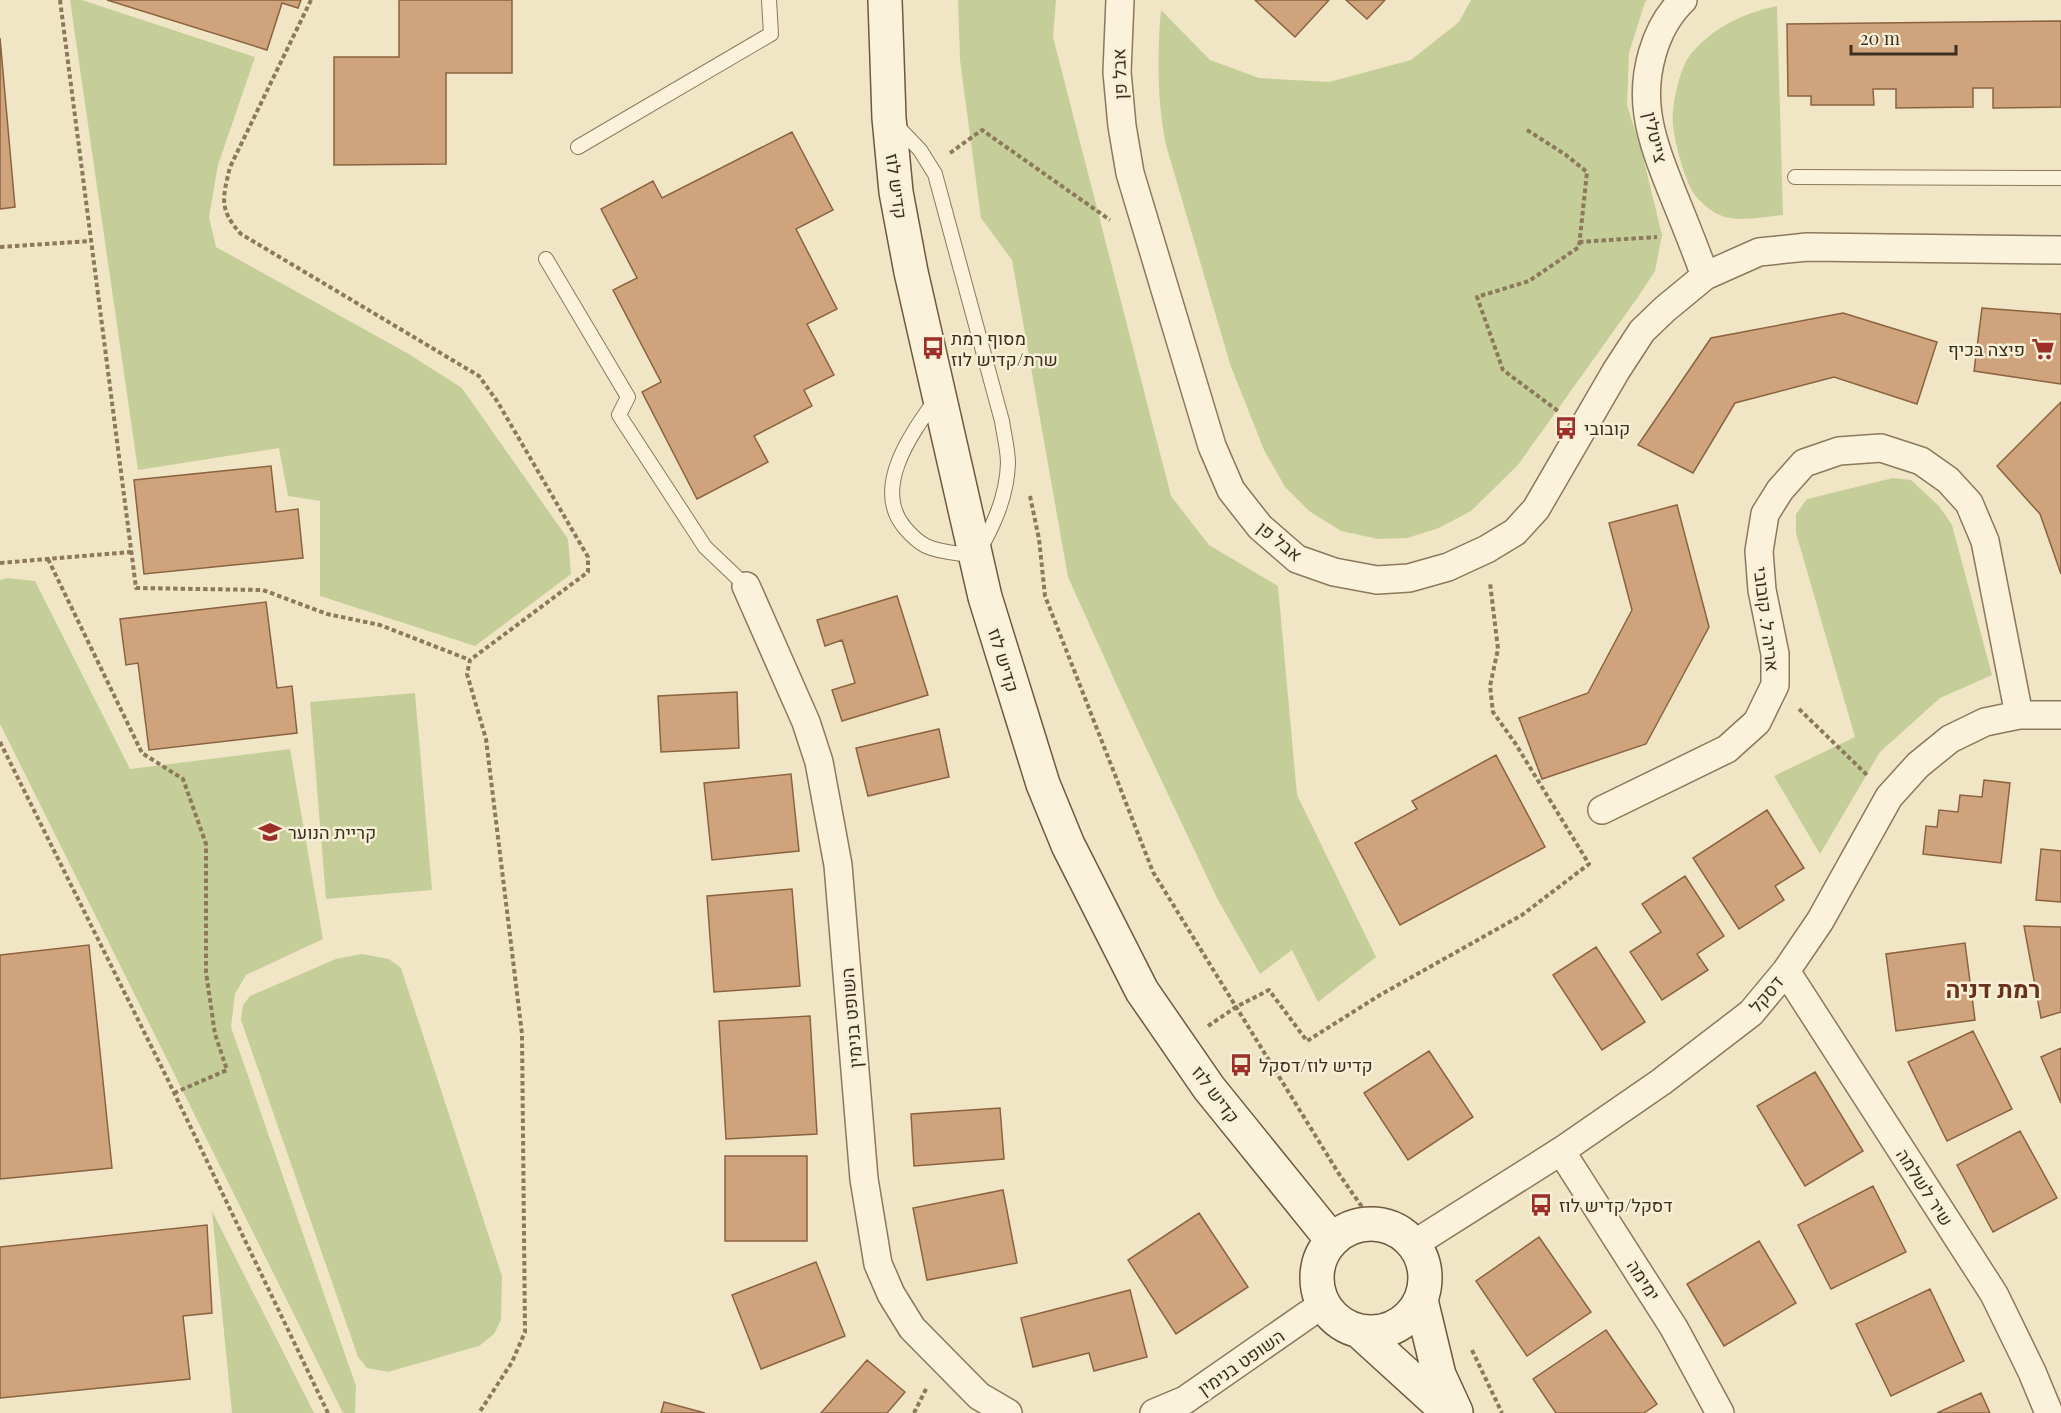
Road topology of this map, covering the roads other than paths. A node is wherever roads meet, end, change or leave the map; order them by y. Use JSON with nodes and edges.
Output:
{"nodes":[{"id":1,"x":770,"y":0,"type":"edge"},
{"id":2,"x":885,"y":0,"type":"edge"},
{"id":3,"x":1120,"y":0,"type":"edge"},
{"id":4,"x":1683,"y":0,"type":"edge"},
{"id":5,"x":889,"y":118,"type":"junction"},
{"id":6,"x":578,"y":147,"type":"dead end"},
{"id":7,"x":1795,"y":177,"type":"dead end"},
{"id":8,"x":2061,"y":178,"type":"edge"},
{"id":9,"x":2061,"y":250,"type":"edge"},
{"id":10,"x":546,"y":259,"type":"dead end"},
{"id":11,"x":1705,"y":276,"type":"junction"},
{"id":12,"x":939,"y":394,"type":"junction"},
{"id":13,"x":976,"y":556,"type":"junction"},
{"id":14,"x":746,"y":586,"type":"joint"},
{"id":15,"x":2019,"y":715,"type":"junction"},
{"id":16,"x":2061,"y":715,"type":"edge"},
{"id":17,"x":1602,"y":810,"type":"dead end"},
{"id":18,"x":1786,"y":971,"type":"junction"},
{"id":19,"x":1561,"y":1151,"type":"junction"},
{"id":20,"x":1332,"y":1240,"type":"junction"},
{"id":21,"x":1414,"y":1244,"type":"junction"},
{"id":22,"x":1421,"y":1300,"type":"junction"},
{"id":23,"x":1323,"y":1304,"type":"junction"},
{"id":24,"x":1359,"y":1331,"type":"junction"},
{"id":25,"x":1008,"y":1413,"type":"edge"},
{"id":26,"x":1154,"y":1413,"type":"edge"},
{"id":27,"x":1449,"y":1413,"type":"edge"},
{"id":28,"x":1456,"y":1413,"type":"edge"},
{"id":29,"x":1720,"y":1413,"type":"edge"},
{"id":30,"x":2049,"y":1413,"type":"edge"}],
"edges":[{"from":1,"to":6,"type":"lane"},
{"from":2,"to":5,"type":"street","name":"קדיש לוז"},
{"from":3,"to":11,"type":"street","name":"אבל פן"},
{"from":4,"to":11,"type":"street","name":"צייטלין"},
{"from":5,"to":12,"type":"street","name":"קדיש לוז"},
{"from":5,"to":13,"type":"lane"},
{"from":7,"to":8,"type":"lane"},
{"from":9,"to":11,"type":"street"},
{"from":10,"to":14,"type":"lane"},
{"from":12,"to":13,"type":"street","name":"קדיש לוז"},
{"from":12,"to":13,"type":"lane"},
{"from":13,"to":20,"type":"street","name":"קדיש לוז"},
{"from":14,"to":25,"type":"street","name":"השופט בנימין"},
{"from":15,"to":16,"type":"street","name":"דסקל"},
{"from":15,"to":17,"type":"street","name":"אריה ל. קובובי"},
{"from":15,"to":18,"type":"street","name":"דסקל"},
{"from":18,"to":19,"type":"street","name":"דסקל"},
{"from":18,"to":30,"type":"street","name":"שיר לשלמה"},
{"from":19,"to":21,"type":"street","name":"דסקל"},
{"from":19,"to":29,"type":"street","name":"ימימה"},
{"from":20,"to":21,"type":"street"},
{"from":20,"to":23,"type":"street"},
{"from":21,"to":22,"type":"street"},
{"from":22,"to":24,"type":"street"},
{"from":22,"to":28,"type":"street"},
{"from":23,"to":24,"type":"street"},
{"from":23,"to":26,"type":"street","name":"השופט בנימין"},
{"from":24,"to":27,"type":"street"}]}
